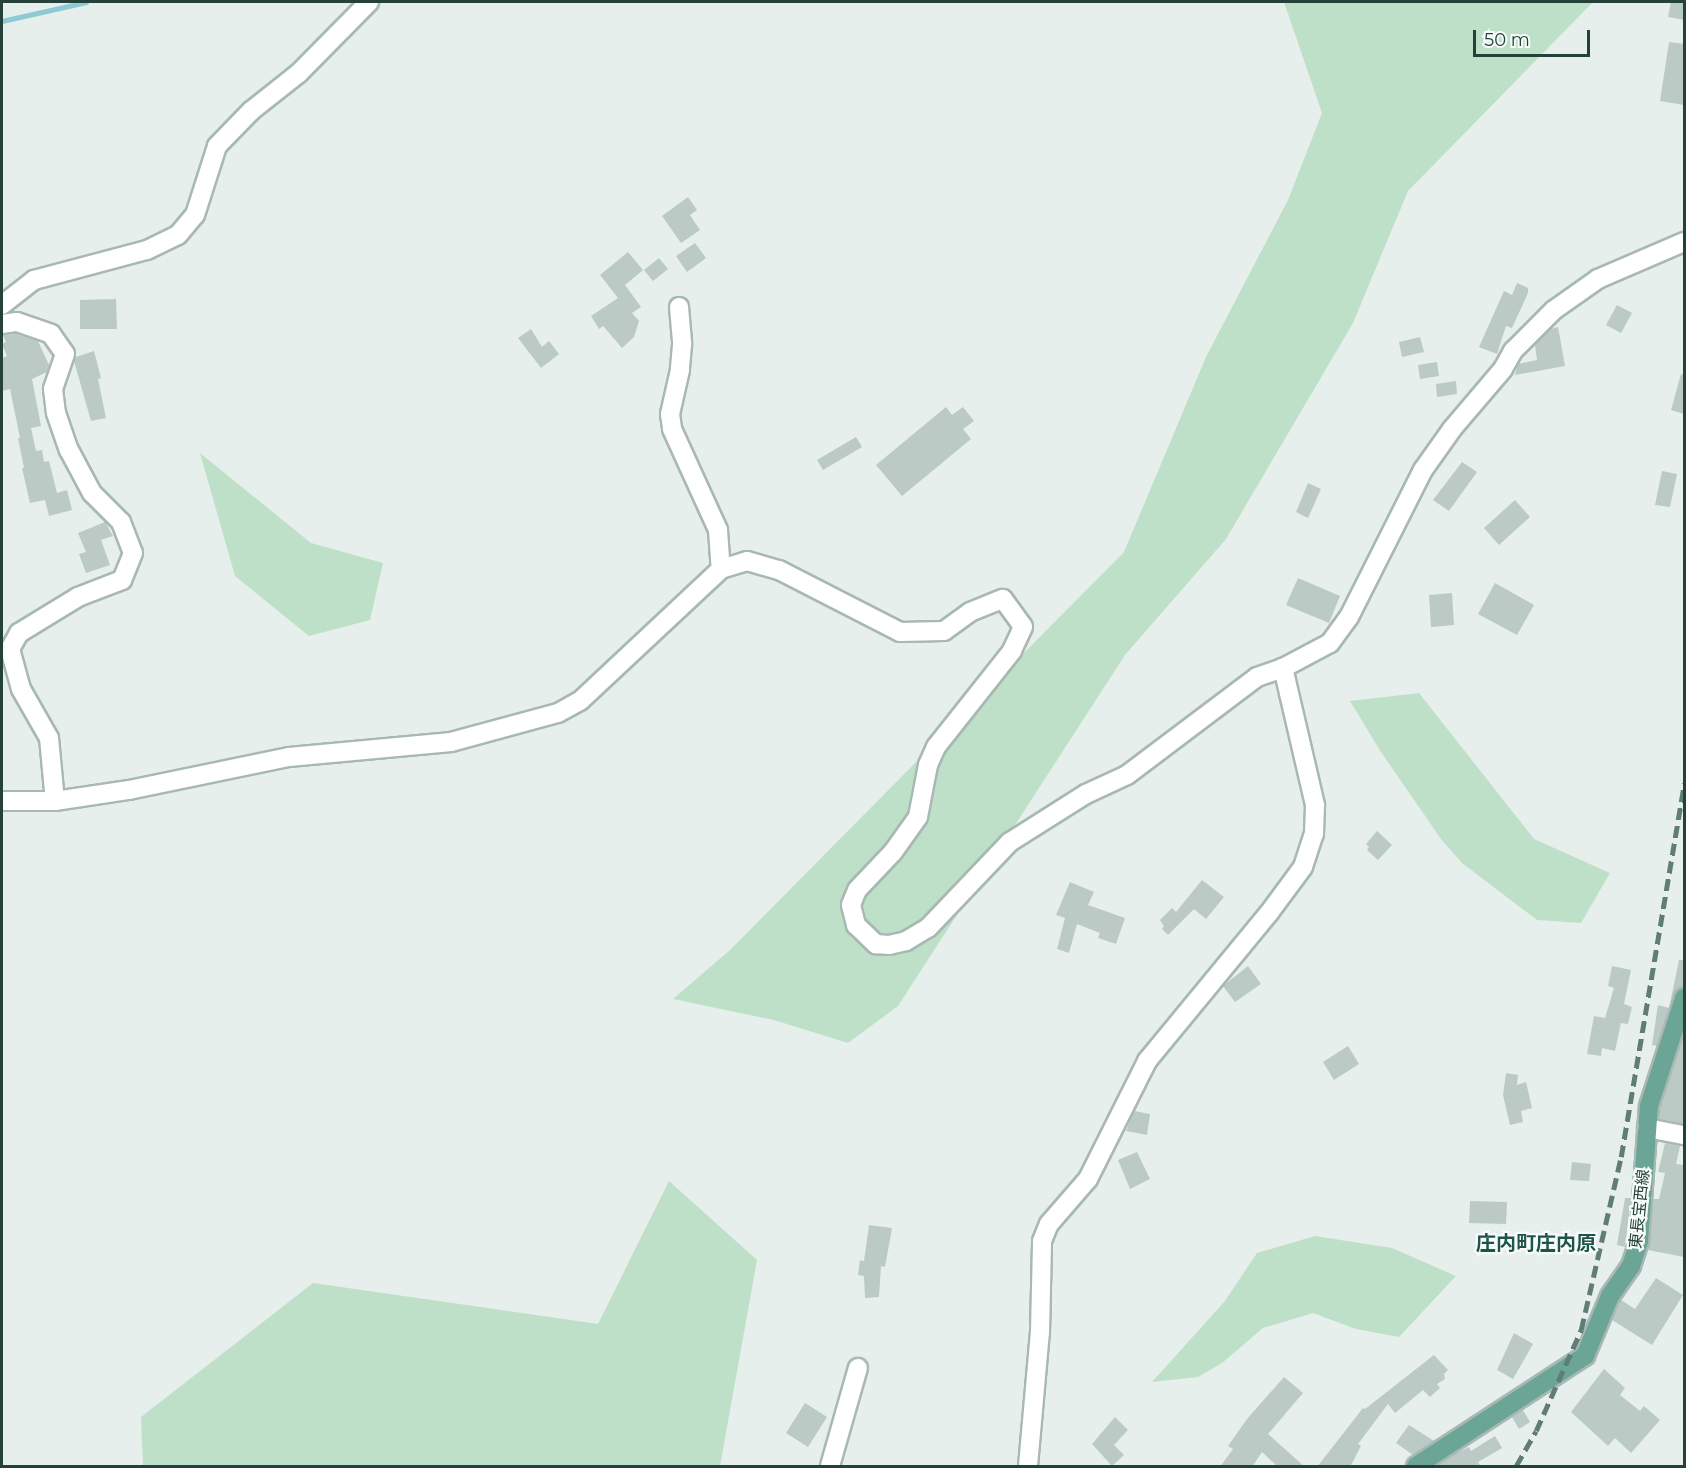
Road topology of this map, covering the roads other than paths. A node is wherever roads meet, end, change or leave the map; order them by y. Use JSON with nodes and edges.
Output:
{"nodes":[{"id":1,"x":369,"y":2,"type":"edge"},
{"id":2,"x":1684,"y":242,"type":"edge"},
{"id":3,"x":2,"y":305,"type":"edge"},
{"id":4,"x":679,"y":307,"type":"dead end"},
{"id":5,"x":2,"y":324,"type":"edge"},
{"id":6,"x":722,"y":569,"type":"junction"},
{"id":7,"x":1283,"y":668,"type":"junction"},
{"id":8,"x":2,"y":801,"type":"edge"},
{"id":9,"x":55,"y":801,"type":"junction"},
{"id":10,"x":1684,"y":998,"type":"edge"},
{"id":11,"x":1647,"y":1128,"type":"junction"},
{"id":12,"x":1684,"y":1135,"type":"edge"},
{"id":13,"x":858,"y":1368,"type":"dead end"},
{"id":14,"x":830,"y":1467,"type":"edge"},
{"id":15,"x":1028,"y":1467,"type":"edge"},
{"id":16,"x":1416,"y":1467,"type":"edge"}],
"edges":[{"from":1,"to":3,"type":"street"},
{"from":2,"to":7,"type":"street"},
{"from":4,"to":6,"type":"street"},
{"from":5,"to":9,"type":"street"},
{"from":6,"to":7,"type":"street"},
{"from":6,"to":9,"type":"street"},
{"from":7,"to":15,"type":"street"},
{"from":8,"to":9,"type":"street"},
{"from":10,"to":11,"type":"main road","name":"東長宝西線"},
{"from":11,"to":12,"type":"street"},
{"from":11,"to":16,"type":"main road","name":"東長宝西線"},
{"from":13,"to":14,"type":"street"}]}
